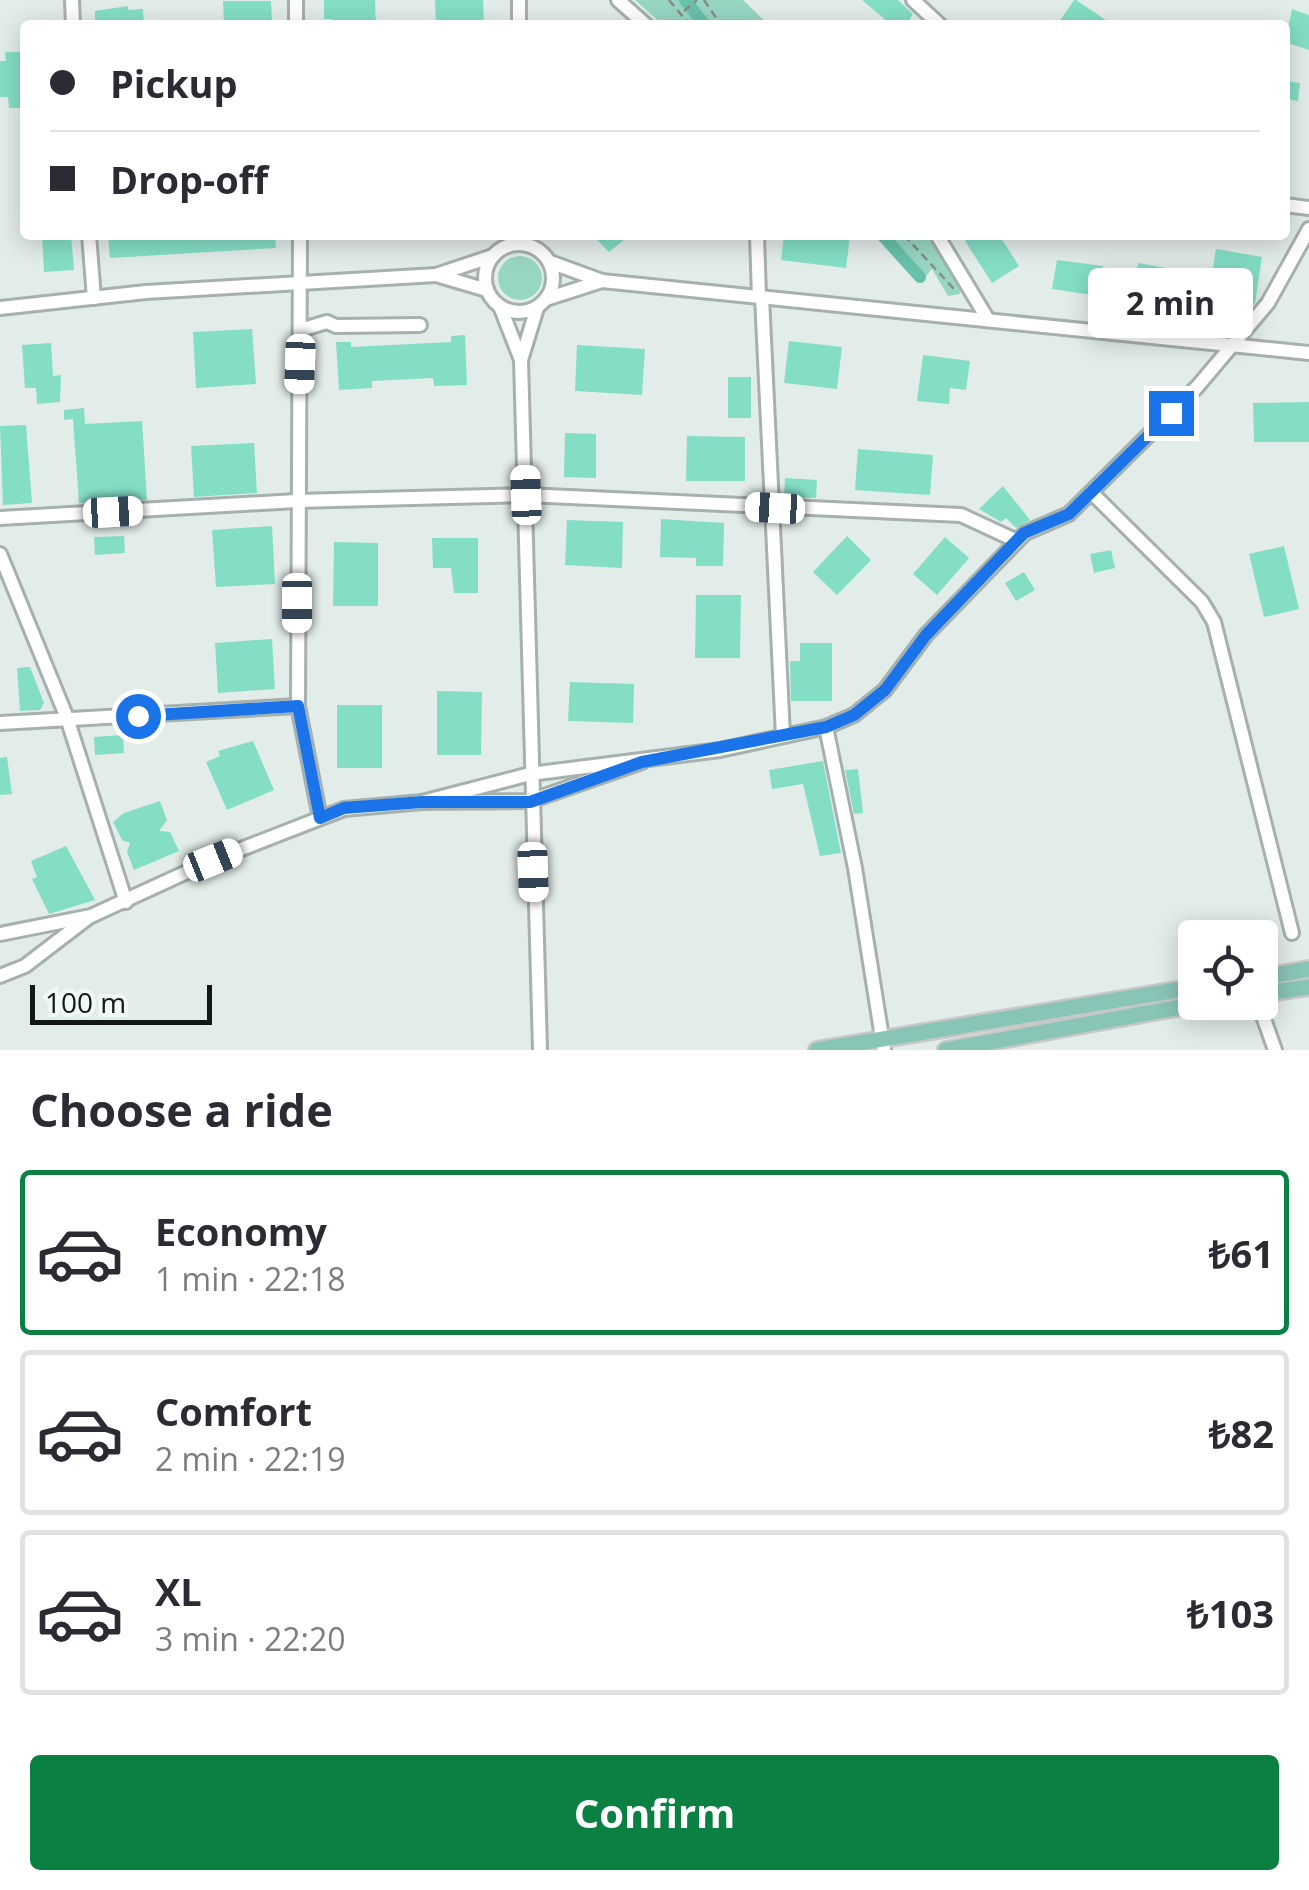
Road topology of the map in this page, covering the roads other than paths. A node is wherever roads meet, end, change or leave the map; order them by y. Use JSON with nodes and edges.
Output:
{"nodes":[{"id":1,"x":618,"y":0,"type":"edge"},
{"id":2,"x":913,"y":0,"type":"edge"},
{"id":3,"x":640,"y":20,"type":"edge"},
{"id":4,"x":935,"y":20,"type":"edge"},
{"id":5,"x":1309,"y":230,"type":"edge"},
{"id":6,"x":89,"y":240,"type":"edge"},
{"id":7,"x":300,"y":240,"type":"edge"},
{"id":8,"x":757,"y":240,"type":"edge"},
{"id":9,"x":940,"y":240,"type":"edge"},
{"id":10,"x":536,"y":242,"type":"edge"},
{"id":11,"x":501,"y":246,"type":"edge"},
{"id":12,"x":550,"y":262,"type":"junction"},
{"id":13,"x":436,"y":275,"type":"junction"},
{"id":14,"x":602,"y":281,"type":"junction"},
{"id":15,"x":300,"y":283,"type":"junction"},
{"id":16,"x":487,"y":290,"type":"junction"},
{"id":17,"x":761,"y":297,"type":"junction"},
{"id":18,"x":94,"y":298,"type":"junction"},
{"id":19,"x":541,"y":304,"type":"junction"},
{"id":20,"x":500,"y":306,"type":"junction"},
{"id":21,"x":0,"y":308,"type":"edge"},
{"id":22,"x":987,"y":318,"type":"junction"},
{"id":23,"x":420,"y":325,"type":"dead end"},
{"id":24,"x":300,"y":330,"type":"junction"},
{"id":25,"x":1232,"y":346,"type":"junction"},
{"id":26,"x":1309,"y":353,"type":"edge"},
{"id":27,"x":521,"y":360,"type":"junction"},
{"id":28,"x":1091,"y":492,"type":"junction"},
{"id":29,"x":526,"y":495,"type":"junction"},
{"id":30,"x":296,"y":501,"type":"junction"},
{"id":31,"x":775,"y":508,"type":"junction"},
{"id":32,"x":0,"y":518,"type":"edge"},
{"id":33,"x":1017,"y":541,"type":"junction"},
{"id":34,"x":0,"y":554,"type":"edge"},
{"id":35,"x":298,"y":706,"type":"junction"},
{"id":36,"x":66,"y":718,"type":"junction"},
{"id":37,"x":0,"y":723,"type":"edge"},
{"id":38,"x":826,"y":727,"type":"junction"},
{"id":39,"x":783,"y":736,"type":"junction"},
{"id":40,"x":642,"y":762,"type":"junction"},
{"id":41,"x":530,"y":774,"type":"junction"},
{"id":42,"x":422,"y":802,"type":"junction"},
{"id":43,"x":530,"y":802,"type":"junction"},
{"id":44,"x":320,"y":818,"type":"junction"},
{"id":45,"x":126,"y":902,"type":"junction"},
{"id":46,"x":91,"y":916,"type":"junction"},
{"id":47,"x":0,"y":934,"type":"edge"},
{"id":48,"x":1292,"y":934,"type":"dead end"},
{"id":49,"x":1309,"y":969,"type":"edge"},
{"id":50,"x":1278,"y":975,"type":"edge"},
{"id":51,"x":0,"y":976,"type":"edge"},
{"id":52,"x":1309,"y":986,"type":"edge"},
{"id":53,"x":1178,"y":991,"type":"edge"},
{"id":54,"x":1278,"y":991,"type":"edge"},
{"id":55,"x":1178,"y":1007,"type":"edge"},
{"id":56,"x":1265,"y":1020,"type":"edge"},
{"id":57,"x":883,"y":1044,"type":"edge"},
{"id":58,"x":540,"y":1050,"type":"edge"},
{"id":59,"x":817,"y":1050,"type":"edge"},
{"id":60,"x":946,"y":1050,"type":"edge"},
{"id":61,"x":1276,"y":1050,"type":"edge"}],
"edges":[{"from":1,"to":3,"type":"street"},
{"from":2,"to":4,"type":"street"},
{"from":5,"to":25,"type":"street"},
{"from":6,"to":18,"type":"street"},
{"from":7,"to":15,"type":"street"},
{"from":8,"to":17,"type":"street"},
{"from":9,"to":22,"type":"street"},
{"from":10,"to":11,"type":"street"},
{"from":10,"to":12,"type":"street"},
{"from":11,"to":13,"type":"street"},
{"from":11,"to":16,"type":"street"},
{"from":12,"to":14,"type":"street"},
{"from":12,"to":19,"type":"street"},
{"from":13,"to":15,"type":"street"},
{"from":13,"to":16,"type":"street"},
{"from":14,"to":17,"type":"street"},
{"from":14,"to":19,"type":"street"},
{"from":15,"to":18,"type":"street"},
{"from":15,"to":24,"type":"street"},
{"from":16,"to":20,"type":"street"},
{"from":17,"to":22,"type":"street"},
{"from":17,"to":31,"type":"street"},
{"from":18,"to":21,"type":"street"},
{"from":19,"to":20,"type":"street"},
{"from":19,"to":27,"type":"street"},
{"from":20,"to":27,"type":"street"},
{"from":22,"to":25,"type":"street"},
{"from":23,"to":24,"type":"street"},
{"from":24,"to":30,"type":"street"},
{"from":25,"to":26,"type":"street"},
{"from":25,"to":28,"type":"street"},
{"from":27,"to":29,"type":"street"},
{"from":28,"to":33,"type":"street"},
{"from":28,"to":48,"type":"street"},
{"from":29,"to":30,"type":"street"},
{"from":29,"to":31,"type":"street"},
{"from":29,"to":41,"type":"street"},
{"from":30,"to":32,"type":"street"},
{"from":30,"to":35,"type":"street"},
{"from":31,"to":33,"type":"street"},
{"from":31,"to":39,"type":"street"},
{"from":33,"to":38,"type":"street"},
{"from":34,"to":36,"type":"street"},
{"from":35,"to":36,"type":"street"},
{"from":35,"to":44,"type":"street"},
{"from":36,"to":37,"type":"street"},
{"from":36,"to":45,"type":"street"},
{"from":38,"to":39,"type":"street"},
{"from":38,"to":57,"type":"street"},
{"from":39,"to":40,"type":"street"},
{"from":40,"to":41,"type":"street"},
{"from":40,"to":43,"type":"street"},
{"from":41,"to":42,"type":"street"},
{"from":41,"to":43,"type":"street"},
{"from":42,"to":43,"type":"street"},
{"from":42,"to":44,"type":"street"},
{"from":43,"to":58,"type":"street"},
{"from":44,"to":45,"type":"street"},
{"from":45,"to":46,"type":"street"},
{"from":46,"to":47,"type":"street"},
{"from":46,"to":51,"type":"street"},
{"from":49,"to":50,"type":"main road"},
{"from":52,"to":54,"type":"main road"},
{"from":53,"to":57,"type":"main road"},
{"from":55,"to":60,"type":"main road"},
{"from":56,"to":61,"type":"street"},
{"from":57,"to":59,"type":"main road"}]}
